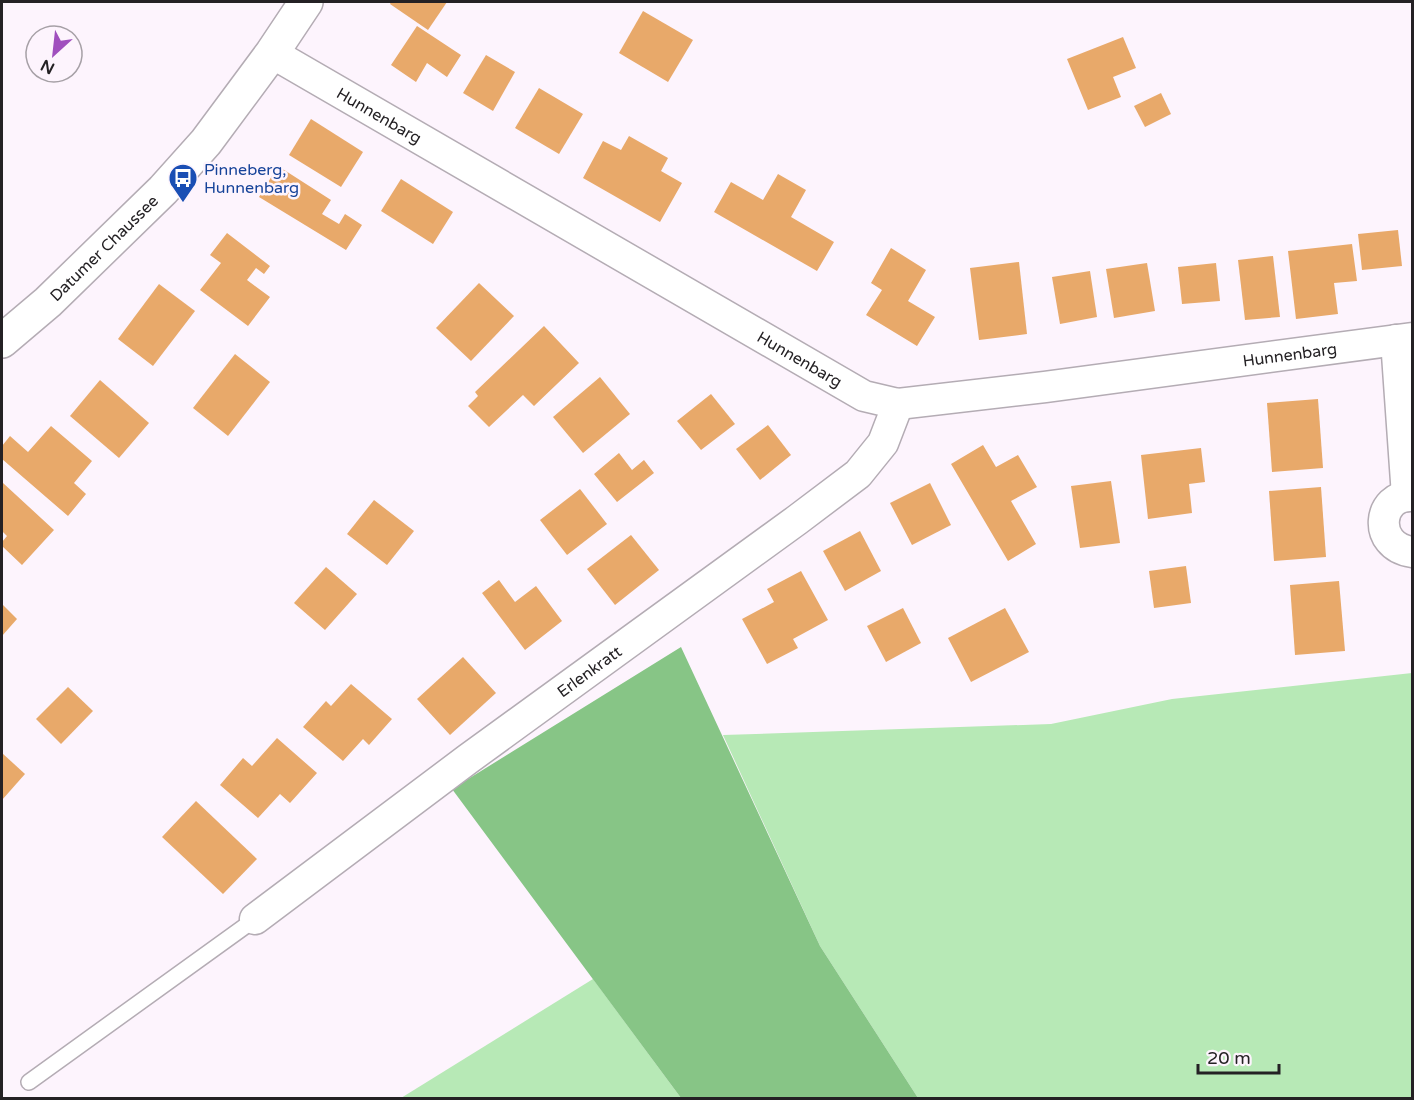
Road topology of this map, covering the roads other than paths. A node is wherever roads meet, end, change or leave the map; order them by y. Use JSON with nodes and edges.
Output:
{"nodes":[{"id":1,"x":306,"y":2,"type":"edge"},
{"id":2,"x":272,"y":53,"type":"junction"},
{"id":3,"x":1404,"y":339,"type":"edge"},
{"id":4,"x":2,"y":341,"type":"edge"},
{"id":5,"x":898,"y":404,"type":"junction"},
{"id":6,"x":1410,"y":496,"type":"edge"},
{"id":7,"x":1413,"y":552,"type":"edge"},
{"id":8,"x":255,"y":919,"type":"joint"},
{"id":9,"x":29,"y":1082,"type":"dead end"}],
"edges":[{"from":1,"to":2,"type":"street","name":"Datumer Chaussee"},
{"from":2,"to":4,"type":"street","name":"Datumer Chaussee"},
{"from":2,"to":5,"type":"street","name":"Hunnenbarg"},
{"from":3,"to":5,"type":"street","name":"Hunnenbarg"},
{"from":3,"to":6,"type":"street","name":"Hunnenbarg"},
{"from":5,"to":8,"type":"street","name":"Erlenkratt"},
{"from":6,"to":7,"type":"street","name":"Hunnenbarg"},
{"from":8,"to":9,"type":"lane"}]}
